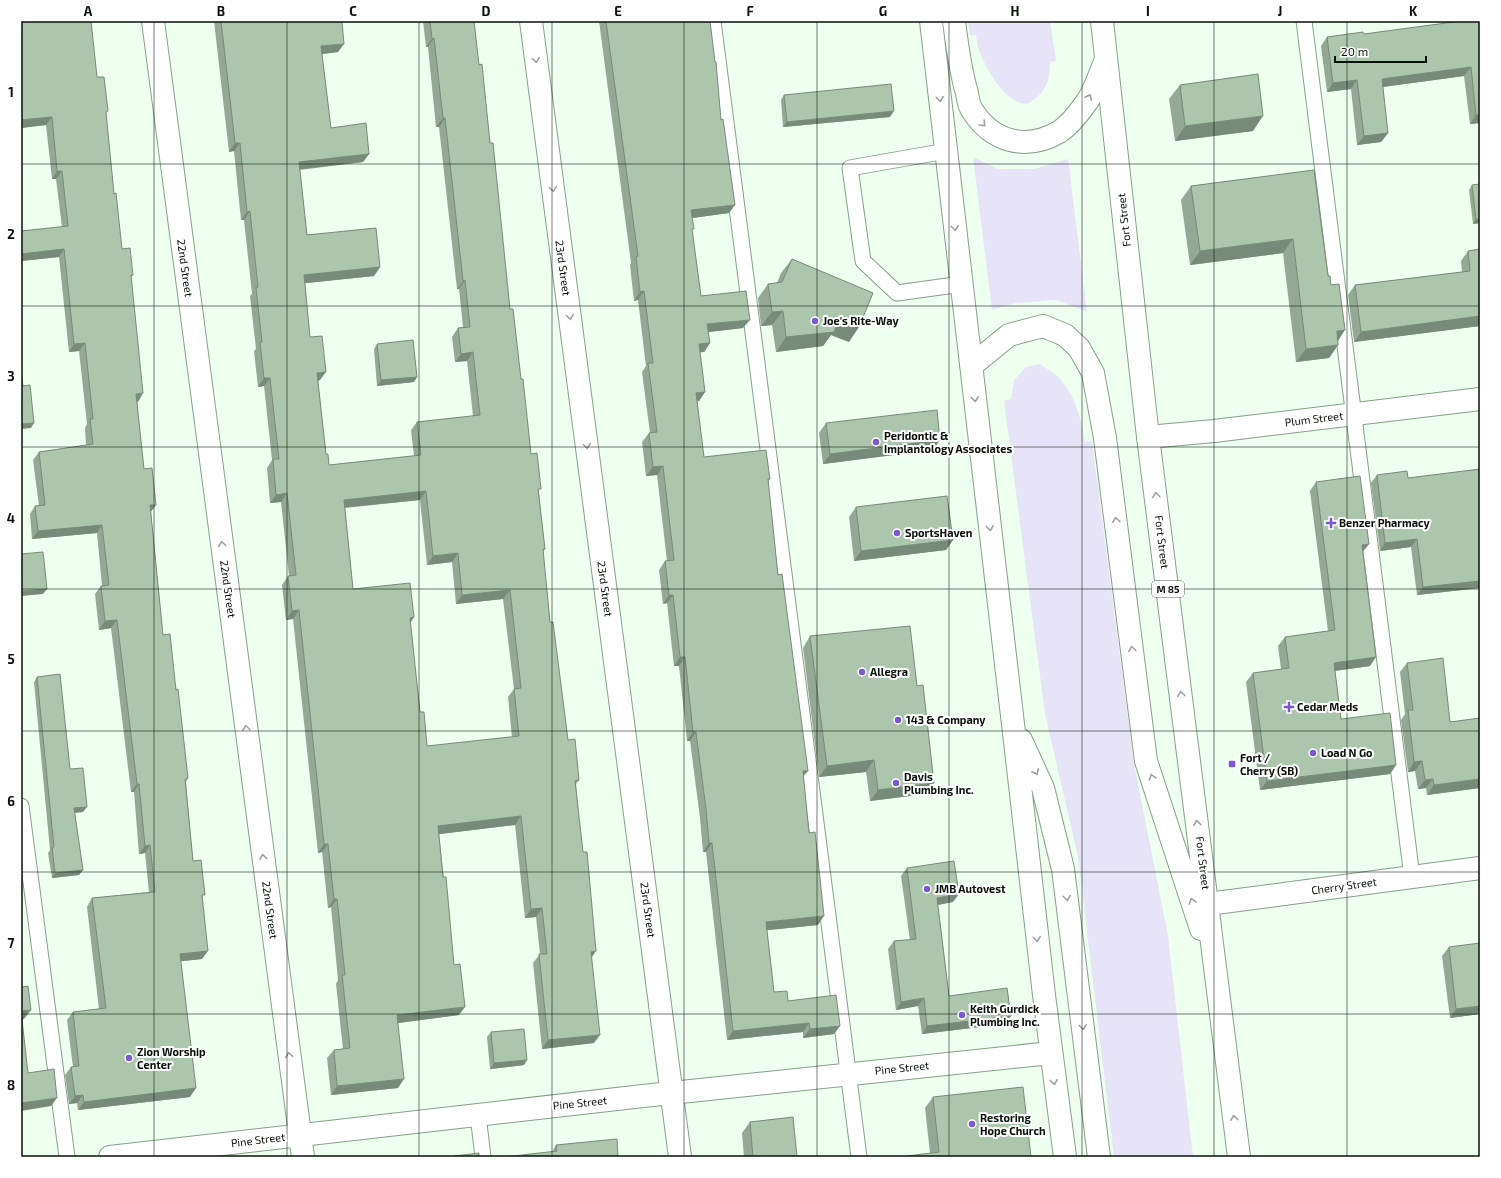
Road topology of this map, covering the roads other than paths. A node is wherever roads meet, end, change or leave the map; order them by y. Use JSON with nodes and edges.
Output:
{"nodes":[{"id":1,"x":153,"y":21,"type":"edge"},
{"id":2,"x":530,"y":21,"type":"edge"},
{"id":3,"x":713,"y":21,"type":"edge"},
{"id":4,"x":931,"y":21,"type":"edge"},
{"id":5,"x":954,"y":21,"type":"edge"},
{"id":6,"x":1102,"y":21,"type":"edge"},
{"id":7,"x":1304,"y":21,"type":"edge"},
{"id":8,"x":1106,"y":58,"type":"junction"},
{"id":9,"x":946,"y":151,"type":"junction"},
{"id":10,"x":962,"y":284,"type":"junction"},
{"id":11,"x":972,"y":366,"type":"junction"},
{"id":12,"x":1480,"y":399,"type":"edge"},
{"id":13,"x":1354,"y":414,"type":"junction"},
{"id":14,"x":1148,"y":437,"type":"junction"},
{"id":15,"x":1013,"y":724,"type":"junction"},
{"id":16,"x":21,"y":806,"type":"edge"},
{"id":17,"x":1480,"y":868,"type":"edge"},
{"id":18,"x":1412,"y":876,"type":"junction"},
{"id":19,"x":1208,"y":904,"type":"junction"},
{"id":20,"x":1217,"y":978,"type":"junction"},
{"id":21,"x":1050,"y":1053,"type":"junction"},
{"id":22,"x":849,"y":1074,"type":"junction"},
{"id":23,"x":672,"y":1093,"type":"junction"},
{"id":24,"x":478,"y":1115,"type":"junction"},
{"id":25,"x":300,"y":1135,"type":"junction"},
{"id":26,"x":67,"y":1157,"type":"edge"},
{"id":27,"x":110,"y":1157,"type":"edge"},
{"id":28,"x":302,"y":1157,"type":"edge"},
{"id":29,"x":483,"y":1157,"type":"edge"},
{"id":30,"x":680,"y":1157,"type":"edge"},
{"id":31,"x":860,"y":1157,"type":"edge"},
{"id":32,"x":1065,"y":1157,"type":"edge"},
{"id":33,"x":1099,"y":1157,"type":"edge"},
{"id":34,"x":1239,"y":1157,"type":"edge"}],
"edges":[{"from":25,"to":1,"type":"street","name":"22nd Street","one_way":true},
{"from":2,"to":23,"type":"street","name":"23rd Street","one_way":true},
{"from":3,"to":22,"type":"lane"},
{"from":4,"to":9,"type":"street","one_way":true},
{"from":5,"to":8,"type":"street","one_way":true},
{"from":6,"to":8,"type":"street","name":"Fort Street","number":"M 85"},
{"from":7,"to":13,"type":"lane"},
{"from":8,"to":14,"type":"street","name":"Fort Street","number":"M 85"},
{"from":9,"to":10,"type":"street","one_way":true},
{"from":9,"to":10,"type":"lane"},
{"from":10,"to":11,"type":"street"},
{"from":11,"to":15,"type":"street","one_way":true},
{"from":20,"to":11,"type":"street","one_way":true},
{"from":12,"to":13,"type":"street","name":"Plum Street"},
{"from":13,"to":14,"type":"street","name":"Plum Street"},
{"from":13,"to":18,"type":"lane"},
{"from":19,"to":14,"type":"street","name":"Fort Street","number":"M 85","one_way":true},
{"from":15,"to":21,"type":"street","one_way":true},
{"from":15,"to":33,"type":"street","one_way":true},
{"from":16,"to":26,"type":"lane"},
{"from":17,"to":18,"type":"street","name":"Cherry Street"},
{"from":18,"to":19,"type":"street","name":"Cherry Street"},
{"from":19,"to":20,"type":"street","name":"Fort Street","number":"M 85"},
{"from":34,"to":20,"type":"street","name":"Fort Street","number":"M 85","one_way":true},
{"from":21,"to":22,"type":"street","name":"Pine Street"},
{"from":21,"to":32,"type":"street","one_way":true},
{"from":22,"to":23,"type":"street","name":"Pine Street"},
{"from":22,"to":31,"type":"lane"},
{"from":23,"to":24,"type":"street","name":"Pine Street"},
{"from":23,"to":30,"type":"street","name":"23rd Street"},
{"from":24,"to":25,"type":"street","name":"Pine Street"},
{"from":24,"to":29,"type":"lane"},
{"from":25,"to":27,"type":"street","name":"Pine Street"},
{"from":25,"to":28,"type":"street","name":"22nd Street"}]}
